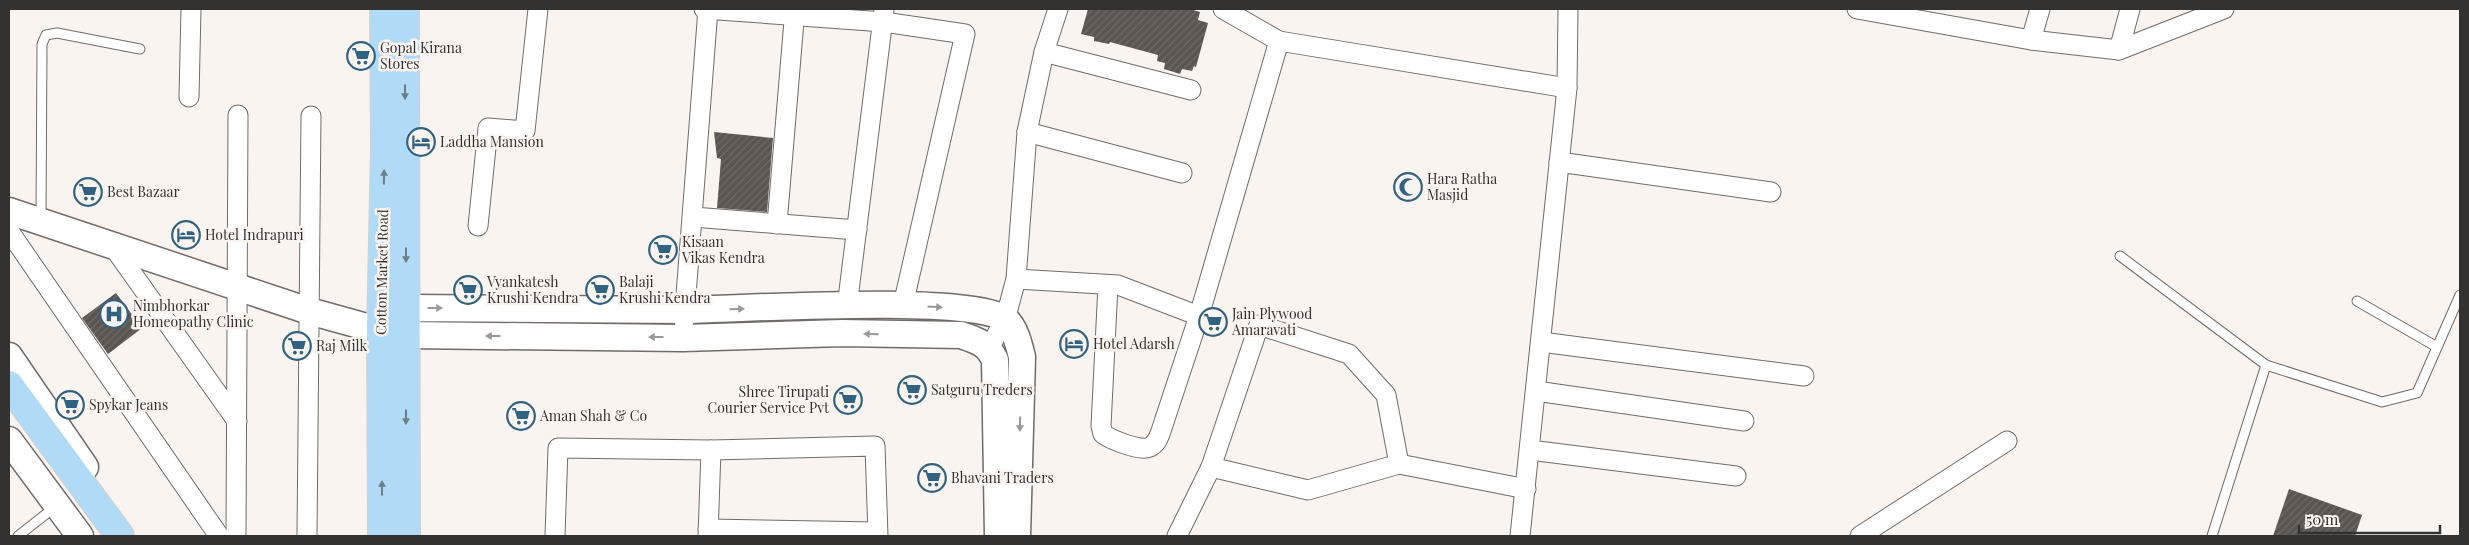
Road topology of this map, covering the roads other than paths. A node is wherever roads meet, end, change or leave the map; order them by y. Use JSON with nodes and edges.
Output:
{"nodes":[{"id":1,"x":191,"y":9,"type":"edge"},
{"id":2,"x":384,"y":9,"type":"edge"},
{"id":3,"x":405,"y":9,"type":"edge"},
{"id":4,"x":538,"y":9,"type":"edge"},
{"id":5,"x":704,"y":9,"type":"edge"},
{"id":6,"x":708,"y":9,"type":"edge"},
{"id":7,"x":1058,"y":9,"type":"edge"},
{"id":8,"x":1223,"y":9,"type":"edge"},
{"id":9,"x":1568,"y":9,"type":"edge"},
{"id":10,"x":1857,"y":9,"type":"edge"},
{"id":11,"x":2040,"y":9,"type":"edge"},
{"id":12,"x":2130,"y":9,"type":"edge"},
{"id":13,"x":2182,"y":9,"type":"edge"},
{"id":14,"x":2224,"y":9,"type":"edge"},
{"id":15,"x":795,"y":12,"type":"edge"},
{"id":16,"x":884,"y":15,"type":"edge"},
{"id":17,"x":1939,"y":16,"type":"edge"},
{"id":18,"x":2177,"y":28,"type":"junction"},
{"id":19,"x":2031,"y":40,"type":"junction"},
{"id":20,"x":1279,"y":41,"type":"junction"},
{"id":21,"x":140,"y":49,"type":"dead end"},
{"id":22,"x":2119,"y":50,"type":"junction"},
{"id":23,"x":1044,"y":52,"type":"junction"},
{"id":24,"x":1567,"y":88,"type":"junction"},
{"id":25,"x":1191,"y":90,"type":"dead end"},
{"id":26,"x":189,"y":97,"type":"dead end"},
{"id":27,"x":238,"y":115,"type":"dead end"},
{"id":28,"x":311,"y":116,"type":"dead end"},
{"id":29,"x":1027,"y":132,"type":"junction"},
{"id":30,"x":1559,"y":162,"type":"junction"},
{"id":31,"x":1182,"y":173,"type":"dead end"},
{"id":32,"x":1771,"y":192,"type":"dead end"},
{"id":33,"x":9,"y":210,"type":"edge"},
{"id":34,"x":693,"y":217,"type":"junction"},
{"id":35,"x":41,"y":222,"type":"junction"},
{"id":36,"x":777,"y":224,"type":"junction"},
{"id":37,"x":478,"y":226,"type":"dead end"},
{"id":38,"x":857,"y":230,"type":"junction"},
{"id":39,"x":9,"y":231,"type":"edge"},
{"id":40,"x":112,"y":245,"type":"junction"},
{"id":41,"x":2120,"y":256,"type":"dead end"},
{"id":42,"x":1016,"y":279,"type":"junction"},
{"id":43,"x":1108,"y":285,"type":"junction"},
{"id":44,"x":238,"y":288,"type":"junction"},
{"id":45,"x":2460,"y":295,"type":"edge"},
{"id":46,"x":2357,"y":301,"type":"dead end"},
{"id":47,"x":847,"y":306,"type":"junction"},
{"id":48,"x":903,"y":306,"type":"junction"},
{"id":49,"x":685,"y":310,"type":"junction"},
{"id":50,"x":309,"y":311,"type":"junction"},
{"id":51,"x":1199,"y":316,"type":"junction"},
{"id":52,"x":1005,"y":320,"type":"junction"},
{"id":53,"x":393,"y":322,"type":"junction"},
{"id":54,"x":683,"y":338,"type":"junction"},
{"id":55,"x":1541,"y":342,"type":"junction"},
{"id":56,"x":2437,"y":347,"type":"junction"},
{"id":57,"x":989,"y":348,"type":"junction"},
{"id":58,"x":9,"y":356,"type":"edge"},
{"id":59,"x":2266,"y":365,"type":"junction"},
{"id":60,"x":1804,"y":376,"type":"dead end"},
{"id":61,"x":9,"y":385,"type":"edge"},
{"id":62,"x":1536,"y":391,"type":"junction"},
{"id":63,"x":9,"y":414,"type":"edge"},
{"id":64,"x":237,"y":420,"type":"junction"},
{"id":65,"x":1744,"y":421,"type":"dead end"},
{"id":66,"x":9,"y":440,"type":"edge"},
{"id":67,"x":2007,"y":442,"type":"dead end"},
{"id":68,"x":711,"y":450,"type":"junction"},
{"id":69,"x":1530,"y":450,"type":"junction"},
{"id":70,"x":1399,"y":464,"type":"junction"},
{"id":71,"x":1211,"y":467,"type":"junction"},
{"id":72,"x":1736,"y":476,"type":"dead end"},
{"id":73,"x":1526,"y":489,"type":"junction"},
{"id":74,"x":57,"y":505,"type":"junction"},
{"id":75,"x":708,"y":532,"type":"edge"},
{"id":76,"x":878,"y":534,"type":"edge"},
{"id":77,"x":18,"y":536,"type":"edge"},
{"id":78,"x":80,"y":536,"type":"edge"},
{"id":79,"x":100,"y":536,"type":"edge"},
{"id":80,"x":120,"y":536,"type":"edge"},
{"id":81,"x":132,"y":536,"type":"edge"},
{"id":82,"x":219,"y":536,"type":"edge"},
{"id":83,"x":236,"y":536,"type":"edge"},
{"id":84,"x":307,"y":536,"type":"edge"},
{"id":85,"x":382,"y":536,"type":"edge"},
{"id":86,"x":406,"y":536,"type":"edge"},
{"id":87,"x":555,"y":536,"type":"edge"},
{"id":88,"x":998,"y":536,"type":"edge"},
{"id":89,"x":1018,"y":536,"type":"edge"},
{"id":90,"x":1177,"y":536,"type":"edge"},
{"id":91,"x":1520,"y":536,"type":"edge"},
{"id":92,"x":1860,"y":536,"type":"edge"},
{"id":93,"x":2212,"y":536,"type":"edge"}],
"edges":[{"from":1,"to":26,"type":"street"},
{"from":53,"to":2,"type":"main road","name":"Cotton Market Road","one_way":true},
{"from":3,"to":53,"type":"main road","name":"Cotton Market Road","one_way":true},
{"from":4,"to":37,"type":"street"},
{"from":5,"to":6,"type":"street"},
{"from":6,"to":15,"type":"street"},
{"from":6,"to":34,"type":"street"},
{"from":7,"to":23,"type":"street"},
{"from":8,"to":20,"type":"street"},
{"from":9,"to":24,"type":"street"},
{"from":10,"to":17,"type":"street"},
{"from":11,"to":19,"type":"street"},
{"from":12,"to":22,"type":"street"},
{"from":13,"to":18,"type":"street"},
{"from":14,"to":18,"type":"street"},
{"from":15,"to":16,"type":"street"},
{"from":15,"to":36,"type":"street"},
{"from":16,"to":38,"type":"street"},
{"from":16,"to":48,"type":"street"},
{"from":17,"to":19,"type":"street"},
{"from":18,"to":22,"type":"street"},
{"from":19,"to":22,"type":"street"},
{"from":20,"to":24,"type":"street"},
{"from":20,"to":51,"type":"street"},
{"from":21,"to":35,"type":"lane"},
{"from":23,"to":25,"type":"street"},
{"from":23,"to":29,"type":"street"},
{"from":24,"to":30,"type":"street"},
{"from":27,"to":44,"type":"street"},
{"from":28,"to":50,"type":"street"},
{"from":29,"to":31,"type":"street"},
{"from":29,"to":42,"type":"street"},
{"from":30,"to":32,"type":"street"},
{"from":30,"to":55,"type":"street"},
{"from":33,"to":35,"type":"street"},
{"from":34,"to":36,"type":"street"},
{"from":34,"to":49,"type":"street"},
{"from":35,"to":40,"type":"street"},
{"from":36,"to":38,"type":"street"},
{"from":38,"to":47,"type":"street"},
{"from":39,"to":82,"type":"street"},
{"from":40,"to":44,"type":"street"},
{"from":40,"to":64,"type":"street"},
{"from":41,"to":59,"type":"lane"},
{"from":42,"to":43,"type":"street"},
{"from":42,"to":52,"type":"street"},
{"from":43,"to":51,"type":"street"},
{"from":43,"to":51,"type":"street"},
{"from":44,"to":50,"type":"street"},
{"from":44,"to":64,"type":"street"},
{"from":45,"to":56,"type":"lane"},
{"from":46,"to":56,"type":"lane"},
{"from":47,"to":48,"type":"street"},
{"from":49,"to":47,"type":"street","one_way":true},
{"from":48,"to":52,"type":"street","one_way":true},
{"from":53,"to":49,"type":"street","one_way":true},
{"from":49,"to":54,"type":"street"},
{"from":50,"to":53,"type":"street"},
{"from":50,"to":84,"type":"street"},
{"from":52,"to":57,"type":"street"},
{"from":52,"to":89,"type":"street","one_way":true},
{"from":54,"to":53,"type":"street","one_way":true},
{"from":85,"to":53,"type":"main road","name":"Cotton Market Road","one_way":true},
{"from":53,"to":86,"type":"main road","name":"Cotton Market Road","one_way":true},
{"from":57,"to":54,"type":"street","one_way":true},
{"from":55,"to":60,"type":"street"},
{"from":55,"to":62,"type":"street"},
{"from":56,"to":59,"type":"lane"},
{"from":57,"to":88,"type":"street"},
{"from":58,"to":81,"type":"street"},
{"from":59,"to":93,"type":"lane"},
{"from":61,"to":80,"type":"main road"},
{"from":62,"to":65,"type":"street"},
{"from":62,"to":69,"type":"street"},
{"from":63,"to":79,"type":"main road"},
{"from":64,"to":83,"type":"street"},
{"from":66,"to":74,"type":"street"},
{"from":67,"to":92,"type":"street"},
{"from":68,"to":75,"type":"street"},
{"from":68,"to":76,"type":"street"},
{"from":68,"to":87,"type":"street"},
{"from":69,"to":72,"type":"street"},
{"from":69,"to":73,"type":"street"},
{"from":70,"to":71,"type":"street"},
{"from":70,"to":71,"type":"street"},
{"from":70,"to":73,"type":"street"},
{"from":71,"to":90,"type":"street"},
{"from":73,"to":91,"type":"street"},
{"from":74,"to":77,"type":"lane"},
{"from":74,"to":78,"type":"street"},
{"from":75,"to":76,"type":"street"}]}
